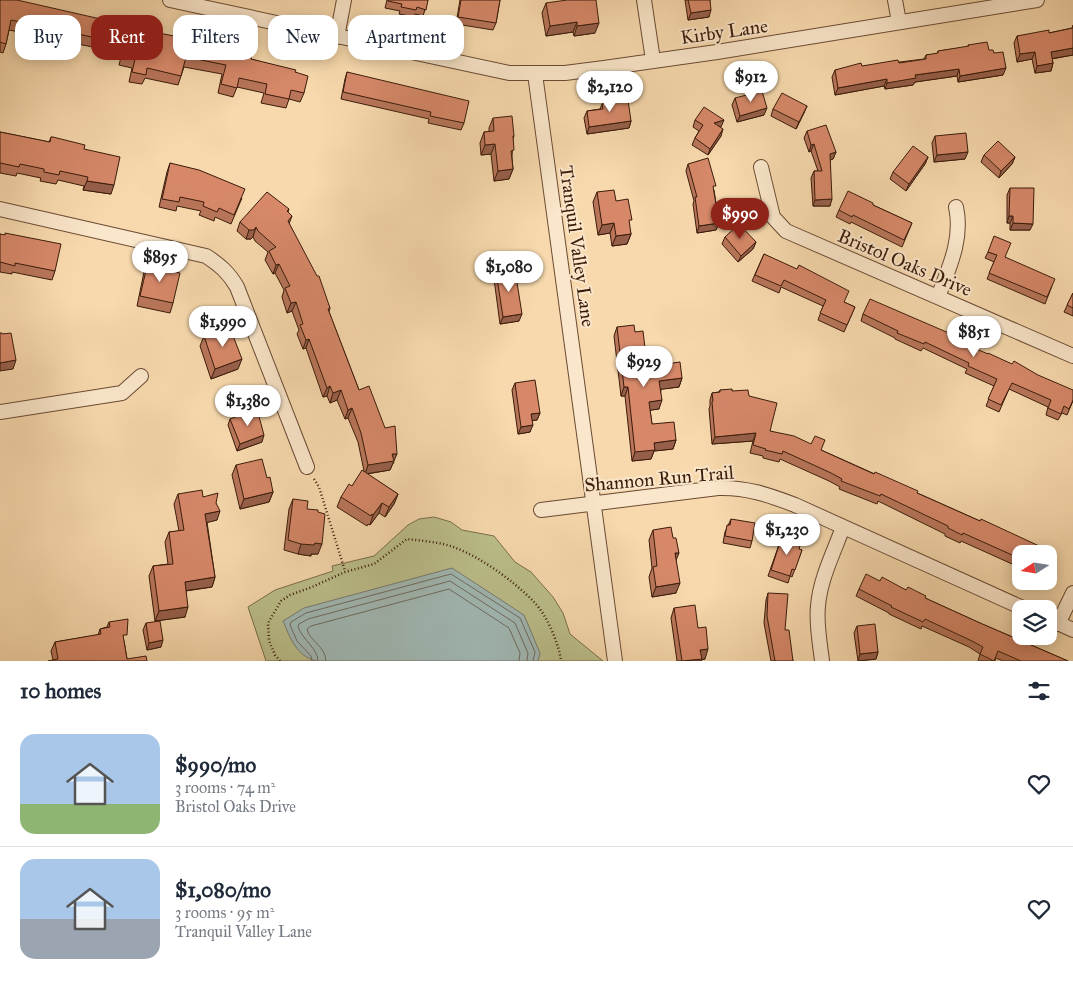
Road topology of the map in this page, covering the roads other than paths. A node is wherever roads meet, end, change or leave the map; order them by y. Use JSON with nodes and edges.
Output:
{"nodes":[{"id":1,"x":170,"y":0,"type":"edge"},
{"id":2,"x":344,"y":0,"type":"edge"},
{"id":3,"x":644,"y":0,"type":"edge"},
{"id":4,"x":895,"y":0,"type":"edge"},
{"id":5,"x":1037,"y":0,"type":"edge"},
{"id":6,"x":268,"y":22,"type":"edge"},
{"id":7,"x":899,"y":22,"type":"junction"},
{"id":8,"x":338,"y":32,"type":"edge"},
{"id":9,"x":338,"y":37,"type":"edge"},
{"id":10,"x":653,"y":60,"type":"junction"},
{"id":11,"x":536,"y":74,"type":"junction"},
{"id":12,"x":761,"y":167,"type":"dead end"},
{"id":13,"x":956,"y":208,"type":"dead end"},
{"id":14,"x":0,"y":209,"type":"edge"},
{"id":15,"x":938,"y":297,"type":"junction"},
{"id":16,"x":1073,"y":356,"type":"edge"},
{"id":17,"x":141,"y":376,"type":"dead end"},
{"id":18,"x":0,"y":412,"type":"edge"},
{"id":19,"x":307,"y":468,"type":"road end"},
{"id":20,"x":594,"y":503,"type":"junction"},
{"id":21,"x":541,"y":510,"type":"dead end"},
{"id":22,"x":843,"y":527,"type":"junction"},
{"id":23,"x":1073,"y":593,"type":"edge"},
{"id":24,"x":1012,"y":603,"type":"edge"},
{"id":25,"x":1057,"y":617,"type":"edge"},
{"id":26,"x":1057,"y":622,"type":"edge"},
{"id":27,"x":1073,"y":630,"type":"edge"},
{"id":28,"x":615,"y":661,"type":"edge"},
{"id":29,"x":822,"y":661,"type":"edge"}],
"edges":[{"from":1,"to":6,"type":"street","name":"Kirby Lane"},
{"from":2,"to":8,"type":"street"},
{"from":3,"to":10,"type":"street"},
{"from":4,"to":7,"type":"street"},
{"from":5,"to":7,"type":"street","name":"Kirby Lane"},
{"from":7,"to":10,"type":"street","name":"Kirby Lane"},
{"from":9,"to":11,"type":"street","name":"Kirby Lane"},
{"from":10,"to":11,"type":"street","name":"Kirby Lane"},
{"from":11,"to":20,"type":"street","name":"Tranquil Valley Lane"},
{"from":12,"to":15,"type":"street","name":"Bristol Oaks Drive"},
{"from":13,"to":15,"type":"street"},
{"from":14,"to":19,"type":"street"},
{"from":15,"to":16,"type":"street","name":"Bristol Oaks Drive"},
{"from":17,"to":18,"type":"street"},
{"from":20,"to":21,"type":"street","name":"Shannon Run Trail"},
{"from":20,"to":22,"type":"street","name":"Shannon Run Trail"},
{"from":20,"to":28,"type":"street","name":"Tranquil Valley Lane"},
{"from":22,"to":24,"type":"street","name":"Shannon Run Trail"},
{"from":22,"to":29,"type":"street"},
{"from":23,"to":25,"type":"street"},
{"from":26,"to":27,"type":"street"}]}
